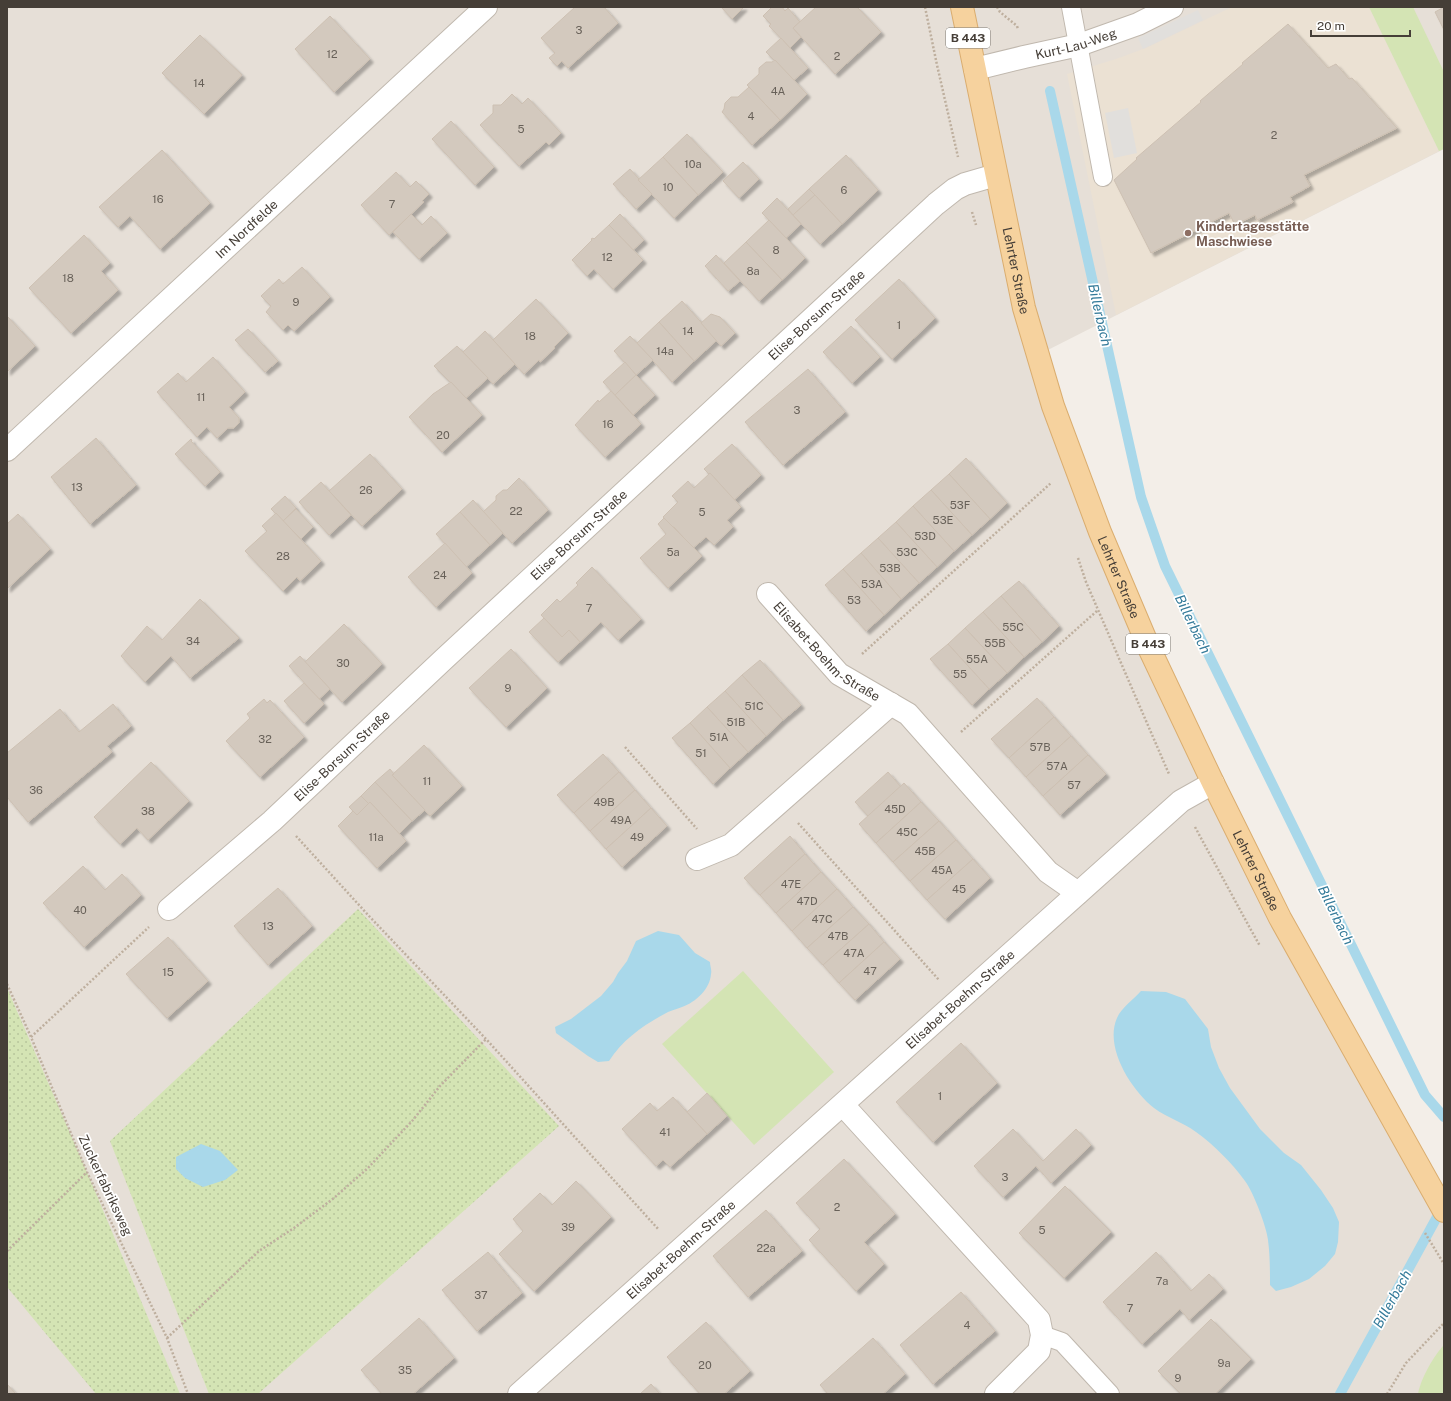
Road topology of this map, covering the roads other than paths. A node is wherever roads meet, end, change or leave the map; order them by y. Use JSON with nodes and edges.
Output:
{"nodes":[{"id":1,"x":486,"y":7,"type":"edge"},
{"id":2,"x":962,"y":7,"type":"edge"},
{"id":3,"x":1071,"y":7,"type":"edge"},
{"id":4,"x":1172,"y":7,"type":"edge"},
{"id":5,"x":1078,"y":45,"type":"junction"},
{"id":6,"x":975,"y":69,"type":"junction"},
{"id":7,"x":996,"y":175,"type":"junction"},
{"id":8,"x":1103,"y":177,"type":"dead end"},
{"id":9,"x":7,"y":450,"type":"edge"},
{"id":10,"x":768,"y":594,"type":"dead end"},
{"id":11,"x":891,"y":704,"type":"junction"},
{"id":12,"x":1212,"y":783,"type":"junction"},
{"id":13,"x":706,"y":855,"type":"road end"},
{"id":14,"x":1078,"y":893,"type":"junction"},
{"id":15,"x":169,"y":909,"type":"road end"},
{"id":16,"x":842,"y":1105,"type":"junction"},
{"id":17,"x":1444,"y":1211,"type":"edge"},
{"id":18,"x":1042,"y":1335,"type":"junction"},
{"id":19,"x":519,"y":1394,"type":"edge"},
{"id":20,"x":996,"y":1394,"type":"edge"},
{"id":21,"x":1110,"y":1394,"type":"edge"}],
"edges":[{"from":1,"to":9,"type":"street","name":"Im Nordfelde"},
{"from":2,"to":6,"type":"main road","name":"Lehrter Straße","number":"B 443"},
{"from":3,"to":5,"type":"lane"},
{"from":4,"to":5,"type":"street","name":"Kurt-Lau-Weg"},
{"from":5,"to":6,"type":"street","name":"Kurt-Lau-Weg"},
{"from":5,"to":8,"type":"lane"},
{"from":6,"to":7,"type":"main road","name":"Lehrter Straße","number":"B 443"},
{"from":7,"to":12,"type":"main road","name":"Lehrter Straße","number":"B 443"},
{"from":7,"to":15,"type":"street","name":"Elise-Borsum-Straße"},
{"from":10,"to":11,"type":"street","name":"Elisabet-Boehm-Straße"},
{"from":11,"to":13,"type":"street","name":"Elisabet-Boehm-Straße"},
{"from":11,"to":14,"type":"street","name":"Elisabet-Boehm-Straße"},
{"from":12,"to":14,"type":"street","name":"Elisabet-Boehm-Straße"},
{"from":12,"to":17,"type":"main road","name":"Lehrter Straße","number":"B 443"},
{"from":14,"to":16,"type":"street","name":"Elisabet-Boehm-Straße"},
{"from":16,"to":18,"type":"street"},
{"from":16,"to":19,"type":"street","name":"Elisabet-Boehm-Straße"},
{"from":18,"to":20,"type":"street"},
{"from":18,"to":21,"type":"lane"}]}
